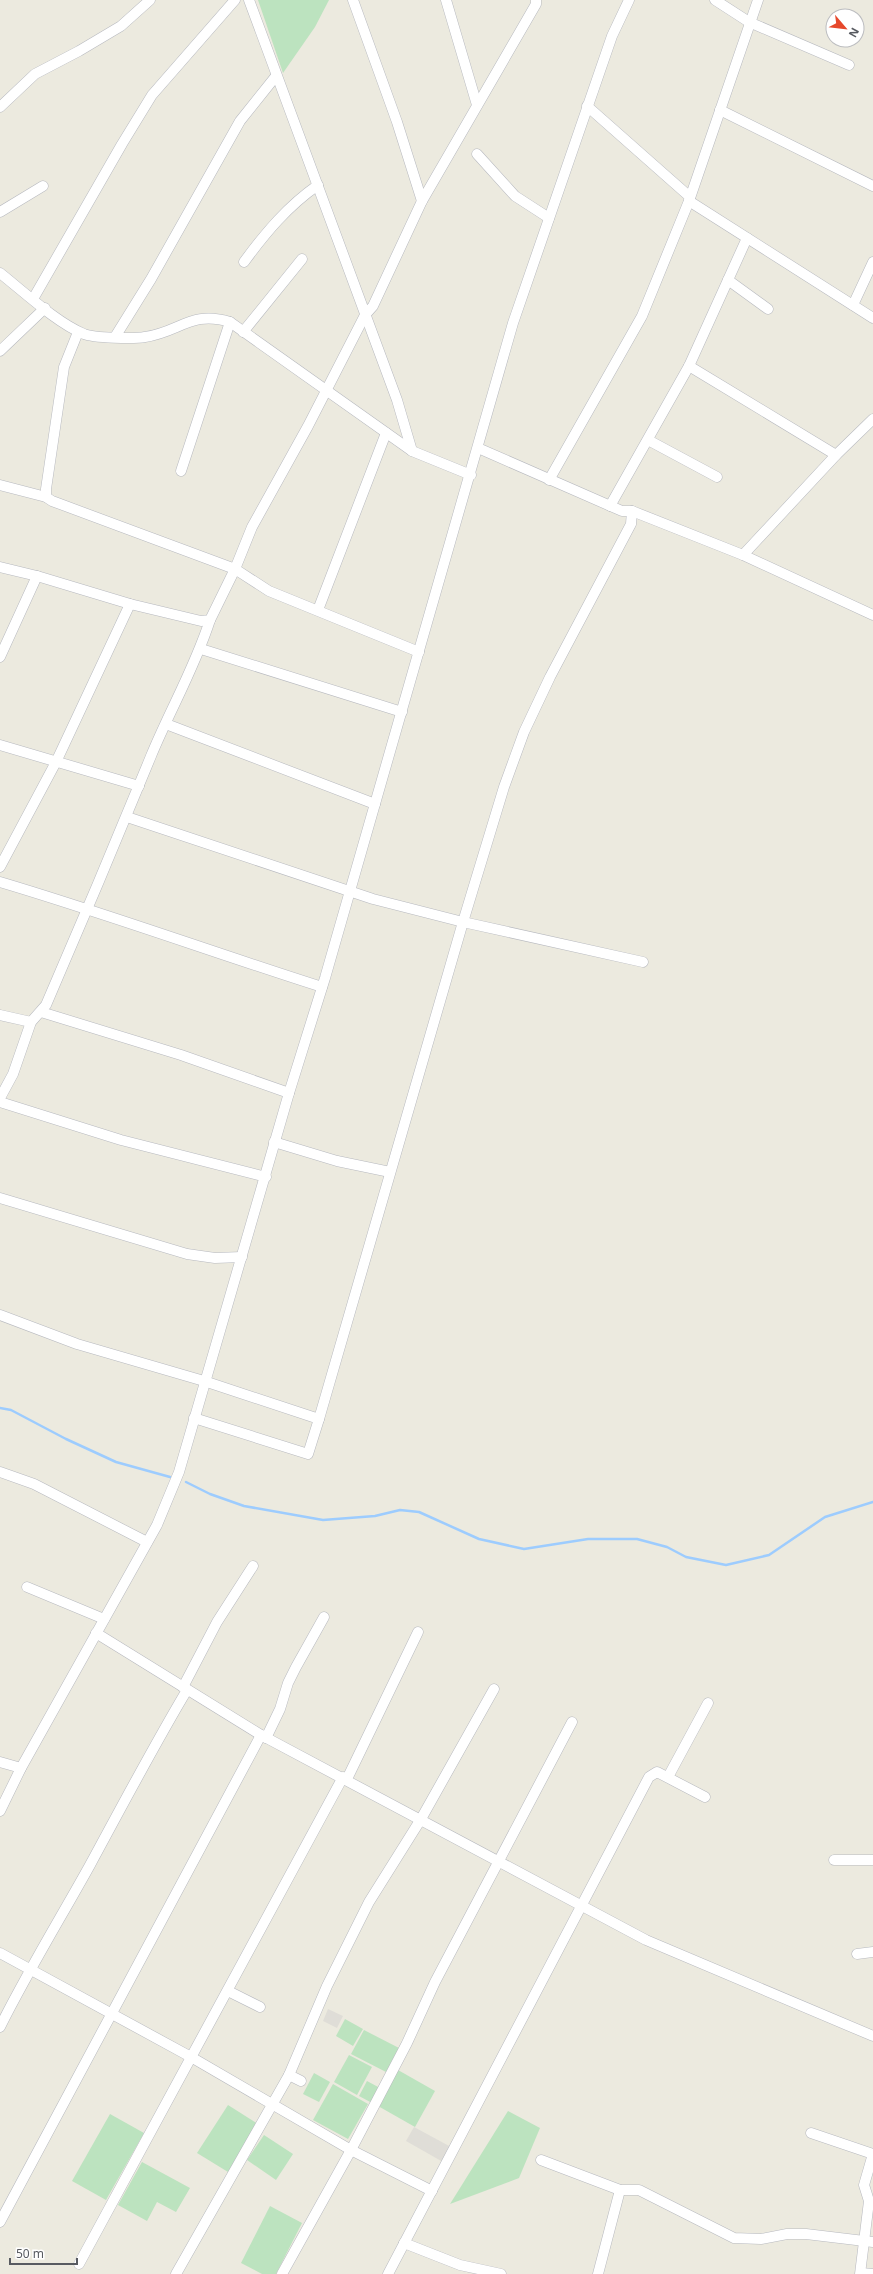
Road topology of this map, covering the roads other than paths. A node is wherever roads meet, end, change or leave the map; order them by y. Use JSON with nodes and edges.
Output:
{"nodes":[{"id":1,"x":150,"y":0,"type":"edge"},
{"id":2,"x":235,"y":0,"type":"edge"},
{"id":3,"x":249,"y":0,"type":"edge"},
{"id":4,"x":353,"y":0,"type":"edge"},
{"id":5,"x":446,"y":0,"type":"edge"},
{"id":6,"x":536,"y":0,"type":"edge"},
{"id":7,"x":629,"y":0,"type":"edge"},
{"id":8,"x":715,"y":0,"type":"edge"},
{"id":9,"x":758,"y":0,"type":"edge"},
{"id":10,"x":749,"y":22,"type":"junction"},
{"id":11,"x":849,"y":65,"type":"dead end"},
{"id":12,"x":276,"y":76,"type":"junction"},
{"id":13,"x":477,"y":105,"type":"junction"},
{"id":14,"x":587,"y":106,"type":"junction"},
{"id":15,"x":0,"y":107,"type":"edge"},
{"id":16,"x":720,"y":110,"type":"junction"},
{"id":17,"x":477,"y":154,"type":"dead end"},
{"id":18,"x":318,"y":185,"type":"junction"},
{"id":19,"x":43,"y":186,"type":"dead end"},
{"id":20,"x":873,"y":186,"type":"edge"},
{"id":21,"x":689,"y":199,"type":"junction"},
{"id":22,"x":422,"y":202,"type":"junction"},
{"id":23,"x":0,"y":212,"type":"edge"},
{"id":24,"x":549,"y":218,"type":"junction"},
{"id":25,"x":747,"y":238,"type":"junction"},
{"id":26,"x":302,"y":259,"type":"dead end"},
{"id":27,"x":244,"y":262,"type":"dead end"},
{"id":28,"x":873,"y":262,"type":"edge"},
{"id":29,"x":0,"y":273,"type":"edge"},
{"id":30,"x":728,"y":280,"type":"junction"},
{"id":31,"x":33,"y":299,"type":"junction"},
{"id":32,"x":853,"y":305,"type":"junction"},
{"id":33,"x":44,"y":308,"type":"junction"},
{"id":34,"x":768,"y":309,"type":"dead end"},
{"id":35,"x":365,"y":315,"type":"junction"},
{"id":36,"x":873,"y":318,"type":"edge"},
{"id":37,"x":230,"y":322,"type":"junction"},
{"id":38,"x":78,"y":332,"type":"junction"},
{"id":39,"x":243,"y":332,"type":"junction"},
{"id":40,"x":115,"y":337,"type":"junction"},
{"id":41,"x":0,"y":351,"type":"edge"},
{"id":42,"x":689,"y":366,"type":"junction"},
{"id":43,"x":326,"y":392,"type":"junction"},
{"id":44,"x":873,"y":419,"type":"edge"},
{"id":45,"x":386,"y":433,"type":"junction"},
{"id":46,"x":648,"y":440,"type":"junction"},
{"id":47,"x":478,"y":448,"type":"junction"},
{"id":48,"x":412,"y":451,"type":"junction"},
{"id":49,"x":836,"y":455,"type":"junction"},
{"id":50,"x":181,"y":471,"type":"dead end"},
{"id":51,"x":470,"y":475,"type":"junction"},
{"id":52,"x":717,"y":477,"type":"dead end"},
{"id":53,"x":549,"y":480,"type":"junction"},
{"id":54,"x":0,"y":485,"type":"edge"},
{"id":55,"x":46,"y":497,"type":"junction"},
{"id":56,"x":610,"y":506,"type":"junction"},
{"id":57,"x":632,"y":511,"type":"junction"},
{"id":58,"x":743,"y":555,"type":"junction"},
{"id":59,"x":0,"y":567,"type":"edge"},
{"id":60,"x":235,"y":569,"type":"junction"},
{"id":61,"x":37,"y":576,"type":"junction"},
{"id":62,"x":130,"y":604,"type":"junction"},
{"id":63,"x":318,"y":610,"type":"junction"},
{"id":64,"x":873,"y":615,"type":"edge"},
{"id":65,"x":210,"y":620,"type":"junction"},
{"id":66,"x":201,"y":649,"type":"junction"},
{"id":67,"x":419,"y":652,"type":"junction"},
{"id":68,"x":0,"y":657,"type":"edge"},
{"id":69,"x":402,"y":712,"type":"junction"},
{"id":70,"x":166,"y":724,"type":"junction"},
{"id":71,"x":0,"y":745,"type":"edge"},
{"id":72,"x":56,"y":762,"type":"junction"},
{"id":73,"x":139,"y":786,"type":"junction"},
{"id":74,"x":375,"y":804,"type":"junction"},
{"id":75,"x":127,"y":816,"type":"junction"},
{"id":76,"x":0,"y":867,"type":"edge"},
{"id":77,"x":0,"y":882,"type":"edge"},
{"id":78,"x":350,"y":891,"type":"junction"},
{"id":79,"x":88,"y":908,"type":"junction"},
{"id":80,"x":463,"y":922,"type":"junction"},
{"id":81,"x":643,"y":962,"type":"dead end"},
{"id":82,"x":322,"y":987,"type":"junction"},
{"id":83,"x":41,"y":1012,"type":"junction"},
{"id":84,"x":0,"y":1015,"type":"edge"},
{"id":85,"x":31,"y":1022,"type":"junction"},
{"id":86,"x":289,"y":1093,"type":"junction"},
{"id":87,"x":0,"y":1098,"type":"edge"},
{"id":88,"x":0,"y":1102,"type":"edge"},
{"id":89,"x":274,"y":1142,"type":"junction"},
{"id":90,"x":390,"y":1172,"type":"junction"},
{"id":91,"x":266,"y":1177,"type":"junction"},
{"id":92,"x":0,"y":1198,"type":"edge"},
{"id":93,"x":242,"y":1257,"type":"junction"},
{"id":94,"x":0,"y":1315,"type":"edge"},
{"id":95,"x":204,"y":1381,"type":"junction"},
{"id":96,"x":194,"y":1418,"type":"junction"},
{"id":97,"x":319,"y":1419,"type":"junction"},
{"id":98,"x":0,"y":1472,"type":"edge"},
{"id":99,"x":147,"y":1542,"type":"junction"},
{"id":100,"x":253,"y":1566,"type":"dead end"},
{"id":101,"x":27,"y":1587,"type":"dead end"},
{"id":102,"x":324,"y":1617,"type":"dead end"},
{"id":103,"x":104,"y":1619,"type":"junction"},
{"id":104,"x":418,"y":1632,"type":"dead end"},
{"id":105,"x":96,"y":1633,"type":"junction"},
{"id":106,"x":185,"y":1688,"type":"junction"},
{"id":107,"x":494,"y":1689,"type":"dead end"},
{"id":108,"x":708,"y":1703,"type":"dead end"},
{"id":109,"x":572,"y":1722,"type":"dead end"},
{"id":110,"x":263,"y":1736,"type":"junction"},
{"id":111,"x":0,"y":1762,"type":"edge"},
{"id":112,"x":21,"y":1768,"type":"junction"},
{"id":113,"x":668,"y":1777,"type":"junction"},
{"id":114,"x":345,"y":1778,"type":"junction"},
{"id":115,"x":705,"y":1797,"type":"dead end"},
{"id":116,"x":0,"y":1811,"type":"edge"},
{"id":117,"x":421,"y":1819,"type":"junction"},
{"id":118,"x":834,"y":1860,"type":"dead end"},
{"id":119,"x":873,"y":1860,"type":"edge"},
{"id":120,"x":499,"y":1861,"type":"junction"},
{"id":121,"x":582,"y":1905,"type":"junction"},
{"id":122,"x":873,"y":1952,"type":"edge"},
{"id":123,"x":0,"y":1953,"type":"edge"},
{"id":124,"x":857,"y":1954,"type":"dead end"},
{"id":125,"x":29,"y":1970,"type":"junction"},
{"id":126,"x":228,"y":1991,"type":"junction"},
{"id":127,"x":260,"y":2007,"type":"dead end"},
{"id":128,"x":111,"y":2015,"type":"junction"},
{"id":129,"x":0,"y":2026,"type":"edge"},
{"id":130,"x":873,"y":2036,"type":"edge"},
{"id":131,"x":191,"y":2057,"type":"junction"},
{"id":132,"x":289,"y":2075,"type":"junction"},
{"id":133,"x":301,"y":2081,"type":"dead end"},
{"id":134,"x":272,"y":2104,"type":"junction"},
{"id":135,"x":811,"y":2133,"type":"dead end"},
{"id":136,"x":352,"y":2150,"type":"junction"},
{"id":137,"x":873,"y":2154,"type":"edge"},
{"id":138,"x":541,"y":2160,"type":"dead end"},
{"id":139,"x":620,"y":2190,"type":"junction"},
{"id":140,"x":432,"y":2191,"type":"junction"},
{"id":141,"x":0,"y":2222,"type":"edge"},
{"id":142,"x":869,"y":2242,"type":"edge"},
{"id":143,"x":404,"y":2243,"type":"junction"},
{"id":144,"x":79,"y":2264,"type":"dead end"},
{"id":145,"x":860,"y":2273,"type":"edge"},
{"id":146,"x":176,"y":2274,"type":"edge"},
{"id":147,"x":282,"y":2274,"type":"edge"},
{"id":148,"x":388,"y":2274,"type":"edge"},
{"id":149,"x":502,"y":2274,"type":"edge"},
{"id":150,"x":598,"y":2274,"type":"edge"},
{"id":151,"x":873,"y":2274,"type":"edge"}],
"edges":[{"from":1,"to":15,"type":"street"},
{"from":2,"to":31,"type":"street"},
{"from":3,"to":12,"type":"street"},
{"from":4,"to":22,"type":"street"},
{"from":5,"to":13,"type":"street"},
{"from":6,"to":13,"type":"street"},
{"from":7,"to":14,"type":"street"},
{"from":8,"to":10,"type":"street"},
{"from":9,"to":10,"type":"street"},
{"from":10,"to":11,"type":"street"},
{"from":10,"to":16,"type":"street"},
{"from":12,"to":18,"type":"street"},
{"from":12,"to":40,"type":"street"},
{"from":13,"to":22,"type":"street"},
{"from":14,"to":21,"type":"street"},
{"from":14,"to":24,"type":"street"},
{"from":16,"to":20,"type":"street"},
{"from":16,"to":21,"type":"street"},
{"from":17,"to":24,"type":"street"},
{"from":18,"to":27,"type":"street"},
{"from":18,"to":35,"type":"street"},
{"from":19,"to":23,"type":"street"},
{"from":21,"to":25,"type":"street"},
{"from":21,"to":53,"type":"street"},
{"from":22,"to":35,"type":"street"},
{"from":24,"to":47,"type":"street"},
{"from":25,"to":30,"type":"street"},
{"from":25,"to":32,"type":"street"},
{"from":26,"to":39,"type":"street"},
{"from":28,"to":32,"type":"street"},
{"from":29,"to":31,"type":"street"},
{"from":30,"to":34,"type":"street"},
{"from":30,"to":42,"type":"street"},
{"from":31,"to":33,"type":"street"},
{"from":32,"to":36,"type":"street"},
{"from":33,"to":38,"type":"street"},
{"from":33,"to":41,"type":"street"},
{"from":35,"to":43,"type":"street"},
{"from":35,"to":48,"type":"street"},
{"from":37,"to":39,"type":"street"},
{"from":37,"to":40,"type":"street"},
{"from":37,"to":50,"type":"street"},
{"from":38,"to":40,"type":"street"},
{"from":38,"to":55,"type":"street"},
{"from":39,"to":43,"type":"street"},
{"from":42,"to":46,"type":"street"},
{"from":42,"to":49,"type":"street"},
{"from":43,"to":45,"type":"street"},
{"from":43,"to":60,"type":"street"},
{"from":44,"to":49,"type":"street"},
{"from":45,"to":48,"type":"street"},
{"from":45,"to":63,"type":"street"},
{"from":46,"to":52,"type":"street"},
{"from":46,"to":56,"type":"street"},
{"from":47,"to":51,"type":"street"},
{"from":47,"to":53,"type":"street"},
{"from":48,"to":51,"type":"street"},
{"from":49,"to":58,"type":"street"},
{"from":51,"to":67,"type":"street"},
{"from":53,"to":56,"type":"street"},
{"from":54,"to":55,"type":"street"},
{"from":55,"to":60,"type":"street"},
{"from":56,"to":57,"type":"street"},
{"from":57,"to":58,"type":"street"},
{"from":57,"to":80,"type":"street"},
{"from":58,"to":64,"type":"street"},
{"from":59,"to":61,"type":"street"},
{"from":60,"to":63,"type":"street"},
{"from":60,"to":65,"type":"street"},
{"from":61,"to":62,"type":"street"},
{"from":61,"to":68,"type":"street"},
{"from":62,"to":65,"type":"street"},
{"from":62,"to":72,"type":"street"},
{"from":63,"to":67,"type":"street"},
{"from":65,"to":66,"type":"street"},
{"from":66,"to":69,"type":"street"},
{"from":66,"to":70,"type":"street"},
{"from":67,"to":69,"type":"street"},
{"from":69,"to":74,"type":"street"},
{"from":70,"to":73,"type":"street"},
{"from":70,"to":74,"type":"street"},
{"from":71,"to":72,"type":"street"},
{"from":72,"to":73,"type":"street"},
{"from":72,"to":76,"type":"street"},
{"from":73,"to":75,"type":"street"},
{"from":74,"to":78,"type":"street"},
{"from":75,"to":78,"type":"street"},
{"from":75,"to":79,"type":"street"},
{"from":77,"to":79,"type":"street"},
{"from":78,"to":80,"type":"street"},
{"from":78,"to":82,"type":"street"},
{"from":79,"to":82,"type":"street"},
{"from":79,"to":83,"type":"street"},
{"from":80,"to":81,"type":"street"},
{"from":80,"to":90,"type":"street"},
{"from":82,"to":86,"type":"street"},
{"from":83,"to":85,"type":"street"},
{"from":83,"to":86,"type":"street"},
{"from":84,"to":85,"type":"street"},
{"from":85,"to":87,"type":"street"},
{"from":86,"to":89,"type":"street"},
{"from":88,"to":91,"type":"street"},
{"from":89,"to":90,"type":"street"},
{"from":89,"to":91,"type":"street"},
{"from":90,"to":97,"type":"street"},
{"from":91,"to":93,"type":"street"},
{"from":92,"to":93,"type":"street"},
{"from":93,"to":95,"type":"street"},
{"from":94,"to":95,"type":"street"},
{"from":95,"to":96,"type":"street"},
{"from":95,"to":97,"type":"street"},
{"from":96,"to":97,"type":"street"},
{"from":96,"to":99,"type":"street"},
{"from":98,"to":99,"type":"street"},
{"from":99,"to":103,"type":"street"},
{"from":100,"to":106,"type":"street"},
{"from":101,"to":103,"type":"street"},
{"from":102,"to":110,"type":"street"},
{"from":103,"to":105,"type":"street"},
{"from":104,"to":114,"type":"street"},
{"from":105,"to":106,"type":"street"},
{"from":105,"to":112,"type":"street"},
{"from":106,"to":110,"type":"street"},
{"from":106,"to":125,"type":"street"},
{"from":107,"to":117,"type":"street"},
{"from":108,"to":113,"type":"street"},
{"from":109,"to":120,"type":"street"},
{"from":110,"to":114,"type":"street"},
{"from":110,"to":128,"type":"street"},
{"from":111,"to":112,"type":"street"},
{"from":112,"to":116,"type":"street"},
{"from":113,"to":115,"type":"street"},
{"from":113,"to":121,"type":"street"},
{"from":114,"to":117,"type":"street"},
{"from":114,"to":126,"type":"street"},
{"from":117,"to":120,"type":"street"},
{"from":117,"to":132,"type":"street"},
{"from":118,"to":119,"type":"street"},
{"from":120,"to":121,"type":"street"},
{"from":120,"to":136,"type":"street"},
{"from":121,"to":130,"type":"street"},
{"from":121,"to":140,"type":"street"},
{"from":122,"to":124,"type":"street"},
{"from":123,"to":125,"type":"street"},
{"from":125,"to":128,"type":"street"},
{"from":125,"to":129,"type":"street"},
{"from":126,"to":127,"type":"street"},
{"from":126,"to":131,"type":"street"},
{"from":128,"to":131,"type":"street"},
{"from":128,"to":141,"type":"street"},
{"from":131,"to":134,"type":"street"},
{"from":131,"to":144,"type":"street"},
{"from":132,"to":133,"type":"street"},
{"from":132,"to":134,"type":"street"},
{"from":134,"to":136,"type":"street"},
{"from":134,"to":146,"type":"street"},
{"from":135,"to":137,"type":"street"},
{"from":136,"to":140,"type":"street"},
{"from":136,"to":147,"type":"street"},
{"from":137,"to":142,"type":"street"},
{"from":138,"to":139,"type":"street"},
{"from":139,"to":142,"type":"street"},
{"from":139,"to":150,"type":"street"},
{"from":140,"to":143,"type":"street"},
{"from":142,"to":145,"type":"street"},
{"from":143,"to":148,"type":"street"},
{"from":143,"to":149,"type":"street"},
{"from":145,"to":151,"type":"street"}]}
